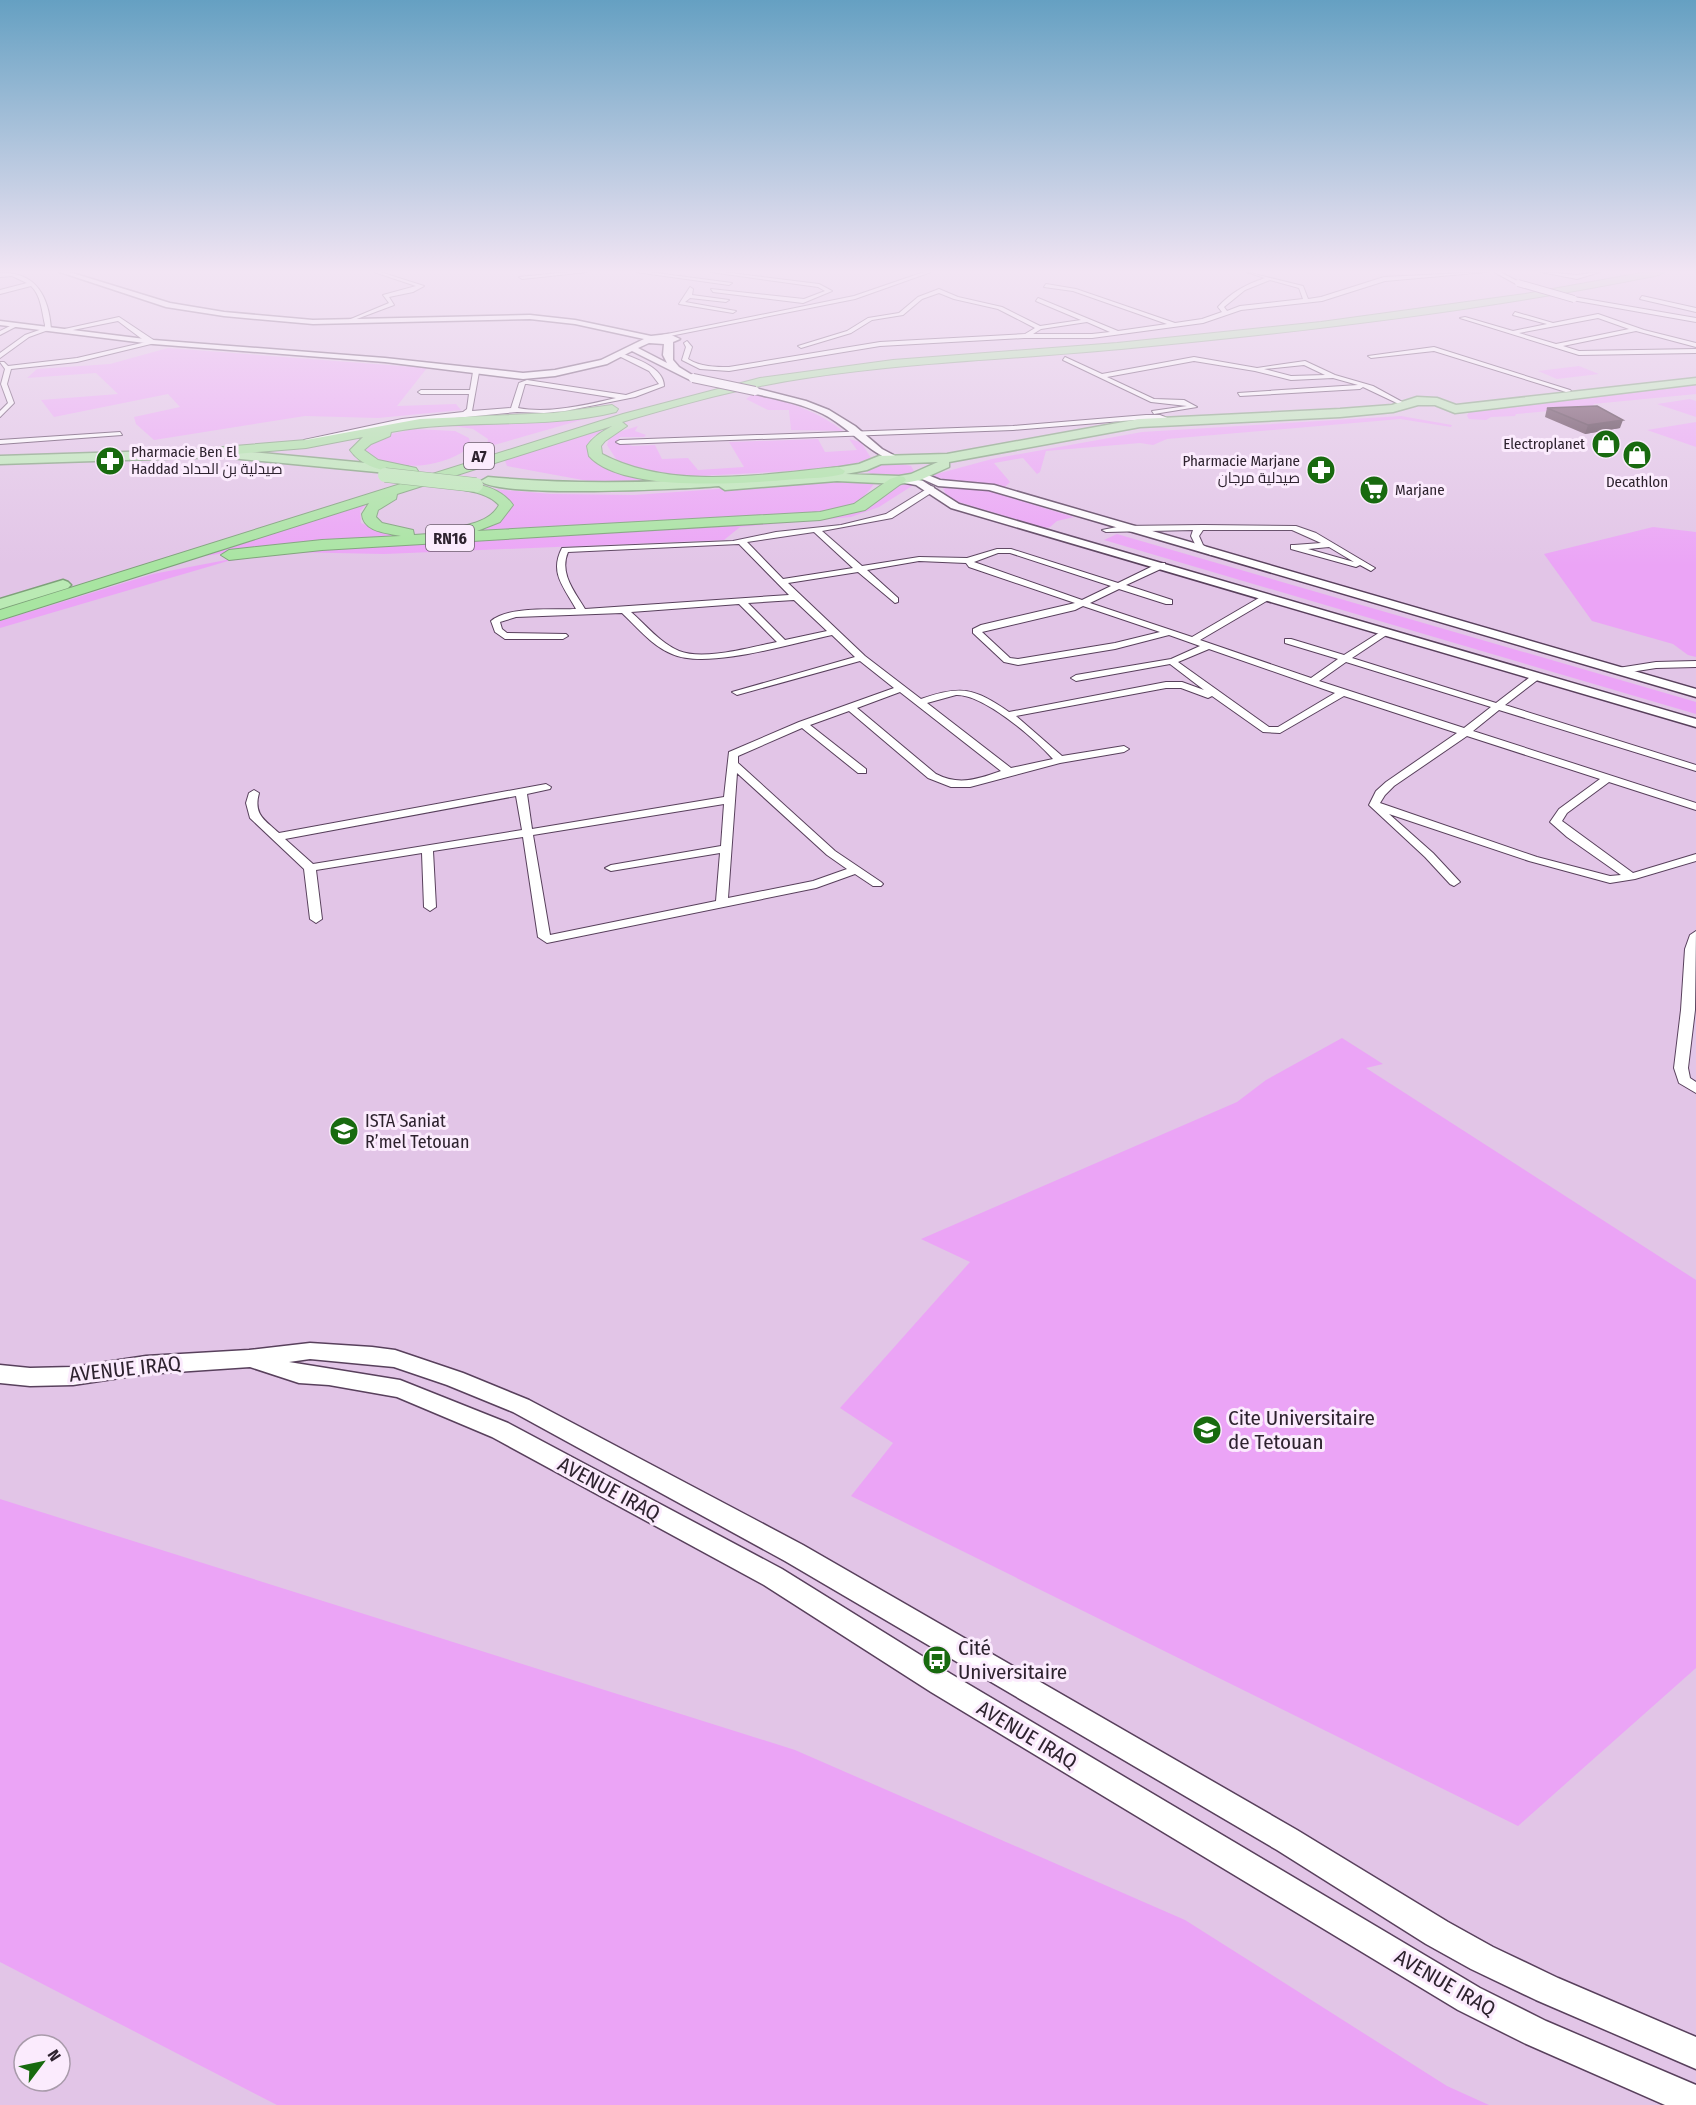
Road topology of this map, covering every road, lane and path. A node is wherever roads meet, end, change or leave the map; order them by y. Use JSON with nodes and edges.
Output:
{"nodes":[{"id":1,"x":463,"y":370,"type":"edge"},
{"id":2,"x":568,"y":370,"type":"edge"},
{"id":3,"x":651,"y":370,"type":"edge"},
{"id":4,"x":677,"y":370,"type":"edge"},
{"id":5,"x":783,"y":370,"type":"edge"},
{"id":6,"x":803,"y":370,"type":"edge"},
{"id":7,"x":833,"y":370,"type":"edge"},
{"id":8,"x":840,"y":370,"type":"edge"},
{"id":9,"x":1089,"y":370,"type":"edge"},
{"id":10,"x":1132,"y":370,"type":"edge"},
{"id":11,"x":1260,"y":370,"type":"edge"},
{"id":12,"x":1320,"y":370,"type":"edge"},
{"id":13,"x":1502,"y":370,"type":"edge"},
{"id":14,"x":476,"y":372,"type":"junction"},
{"id":15,"x":1102,"y":376,"type":"junction"},
{"id":16,"x":1333,"y":376,"type":"junction"},
{"id":17,"x":522,"y":379,"type":"junction"},
{"id":18,"x":1696,"y":379,"type":"edge"},
{"id":19,"x":2,"y":384,"type":"edge"},
{"id":20,"x":1371,"y":387,"type":"junction"},
{"id":21,"x":1568,"y":391,"type":"junction"},
{"id":22,"x":421,"y":392,"type":"dead end"},
{"id":23,"x":473,"y":392,"type":"junction"},
{"id":24,"x":1240,"y":394,"type":"dead end"},
{"id":25,"x":625,"y":397,"type":"junction"},
{"id":26,"x":1443,"y":404,"type":"junction"},
{"id":27,"x":1455,"y":409,"type":"junction"},
{"id":28,"x":515,"y":410,"type":"junction"},
{"id":29,"x":1408,"y":410,"type":"junction"},
{"id":30,"x":0,"y":414,"type":"edge"},
{"id":31,"x":465,"y":414,"type":"junction"},
{"id":32,"x":1440,"y":417,"type":"dead end"},
{"id":33,"x":1172,"y":421,"type":"junction"},
{"id":34,"x":1076,"y":424,"type":"junction"},
{"id":35,"x":120,"y":434,"type":"dead end"},
{"id":36,"x":474,"y":434,"type":"dead end"},
{"id":37,"x":858,"y":434,"type":"junction"},
{"id":38,"x":0,"y":442,"type":"edge"},
{"id":39,"x":620,"y":442,"type":"dead end"},
{"id":40,"x":482,"y":447,"type":"dead end"},
{"id":41,"x":237,"y":450,"type":"junction"},
{"id":42,"x":198,"y":453,"type":"junction"},
{"id":43,"x":879,"y":456,"type":"junction"},
{"id":44,"x":897,"y":459,"type":"junction"},
{"id":45,"x":0,"y":461,"type":"edge"},
{"id":46,"x":862,"y":467,"type":"junction"},
{"id":47,"x":460,"y":469,"type":"junction"},
{"id":48,"x":411,"y":471,"type":"junction"},
{"id":49,"x":838,"y":471,"type":"junction"},
{"id":50,"x":387,"y":472,"type":"junction"},
{"id":51,"x":924,"y":472,"type":"junction"},
{"id":52,"x":876,"y":478,"type":"junction"},
{"id":53,"x":436,"y":480,"type":"junction"},
{"id":54,"x":901,"y":480,"type":"junction"},
{"id":55,"x":482,"y":483,"type":"junction"},
{"id":56,"x":930,"y":487,"type":"junction"},
{"id":57,"x":917,"y":498,"type":"junction"},
{"id":58,"x":937,"y":498,"type":"junction"},
{"id":59,"x":1102,"y":524,"type":"junction"},
{"id":60,"x":1203,"y":527,"type":"junction"},
{"id":61,"x":1122,"y":528,"type":"junction"},
{"id":62,"x":816,"y":530,"type":"junction"},
{"id":63,"x":1066,"y":531,"type":"junction"},
{"id":64,"x":742,"y":542,"type":"junction"},
{"id":65,"x":1331,"y":545,"type":"junction"},
{"id":66,"x":1211,"y":553,"type":"junction"},
{"id":67,"x":968,"y":561,"type":"junction"},
{"id":68,"x":1162,"y":565,"type":"junction"},
{"id":69,"x":860,"y":568,"type":"junction"},
{"id":70,"x":781,"y":582,"type":"junction"},
{"id":71,"x":63,"y":585,"type":"junction"},
{"id":72,"x":1120,"y":586,"type":"junction"},
{"id":73,"x":796,"y":597,"type":"junction"},
{"id":74,"x":1268,"y":597,"type":"junction"},
{"id":75,"x":895,"y":600,"type":"dead end"},
{"id":76,"x":741,"y":601,"type":"junction"},
{"id":77,"x":1169,"y":602,"type":"dead end"},
{"id":78,"x":1084,"y":603,"type":"junction"},
{"id":79,"x":0,"y":604,"type":"edge"},
{"id":80,"x":624,"y":610,"type":"junction"},
{"id":81,"x":582,"y":612,"type":"junction"},
{"id":82,"x":0,"y":617,"type":"edge"},
{"id":83,"x":833,"y":632,"type":"junction"},
{"id":84,"x":1386,"y":632,"type":"junction"},
{"id":85,"x":1168,"y":633,"type":"junction"},
{"id":86,"x":563,"y":636,"type":"dead end"},
{"id":87,"x":1192,"y":641,"type":"junction"},
{"id":88,"x":1288,"y":641,"type":"dead end"},
{"id":89,"x":782,"y":642,"type":"junction"},
{"id":90,"x":1208,"y":646,"type":"junction"},
{"id":91,"x":862,"y":658,"type":"junction"},
{"id":92,"x":1346,"y":658,"type":"junction"},
{"id":93,"x":1173,"y":661,"type":"junction"},
{"id":94,"x":1696,"y":664,"type":"edge"},
{"id":95,"x":1618,"y":671,"type":"junction"},
{"id":96,"x":1537,"y":676,"type":"junction"},
{"id":97,"x":1076,"y":678,"type":"dead end"},
{"id":98,"x":1312,"y":681,"type":"junction"},
{"id":99,"x":903,"y":688,"type":"junction"},
{"id":100,"x":737,"y":692,"type":"dead end"},
{"id":101,"x":1343,"y":692,"type":"junction"},
{"id":102,"x":1696,"y":693,"type":"edge"},
{"id":103,"x":1222,"y":698,"type":"junction"},
{"id":104,"x":921,"y":702,"type":"junction"},
{"id":105,"x":1498,"y":706,"type":"junction"},
{"id":106,"x":850,"y":707,"type":"junction"},
{"id":107,"x":1007,"y":715,"type":"junction"},
{"id":108,"x":1696,"y":723,"type":"edge"},
{"id":109,"x":803,"y":724,"type":"junction"},
{"id":110,"x":1465,"y":732,"type":"junction"},
{"id":111,"x":1124,"y":749,"type":"dead end"},
{"id":112,"x":1059,"y":760,"type":"junction"},
{"id":113,"x":732,"y":763,"type":"junction"},
{"id":114,"x":1696,"y":768,"type":"edge"},
{"id":115,"x":862,"y":771,"type":"dead end"},
{"id":116,"x":1009,"y":772,"type":"junction"},
{"id":117,"x":1608,"y":779,"type":"junction"},
{"id":118,"x":546,"y":787,"type":"dead end"},
{"id":119,"x":521,"y":792,"type":"junction"},
{"id":120,"x":254,"y":793,"type":"dead end"},
{"id":121,"x":729,"y":800,"type":"junction"},
{"id":122,"x":1374,"y":805,"type":"junction"},
{"id":123,"x":1696,"y":807,"type":"edge"},
{"id":124,"x":528,"y":833,"type":"junction"},
{"id":125,"x":277,"y":837,"type":"junction"},
{"id":126,"x":427,"y":849,"type":"junction"},
{"id":127,"x":726,"y":849,"type":"junction"},
{"id":128,"x":1696,"y":857,"type":"edge"},
{"id":129,"x":310,"y":868,"type":"junction"},
{"id":130,"x":612,"y":868,"type":"dead end"},
{"id":131,"x":856,"y":870,"type":"junction"},
{"id":132,"x":1631,"y":877,"type":"junction"},
{"id":133,"x":1454,"y":882,"type":"dead end"},
{"id":134,"x":877,"y":884,"type":"dead end"},
{"id":135,"x":722,"y":904,"type":"junction"},
{"id":136,"x":430,"y":907,"type":"dead end"},
{"id":137,"x":316,"y":919,"type":"dead end"},
{"id":138,"x":1696,"y":935,"type":"edge"},
{"id":139,"x":1692,"y":1014,"type":"edge"},
{"id":140,"x":1682,"y":1056,"type":"junction"},
{"id":141,"x":1696,"y":1059,"type":"edge"},
{"id":142,"x":1696,"y":1089,"type":"edge"},
{"id":143,"x":249,"y":1359,"type":"junction"},
{"id":144,"x":0,"y":1374,"type":"edge"},
{"id":145,"x":1696,"y":2053,"type":"edge"},
{"id":146,"x":1696,"y":2102,"type":"edge"}],
"edges":[{"from":1,"to":14,"type":"street"},
{"from":2,"to":17,"type":"street"},
{"from":3,"to":25,"type":"street"},
{"from":4,"to":37,"type":"street","bridge":true},
{"from":5,"to":41,"type":"highway"},
{"from":6,"to":71,"type":"highway","number":"A7"},
{"from":7,"to":47,"type":"highway","number":"A7"},
{"from":8,"to":49,"type":"highway"},
{"from":9,"to":15,"type":"street"},
{"from":10,"to":15,"type":"street"},
{"from":11,"to":16,"type":"street"},
{"from":12,"to":16,"type":"street"},
{"from":13,"to":21,"type":"street"},
{"from":14,"to":17,"type":"street"},
{"from":14,"to":23,"type":"street"},
{"from":15,"to":34,"type":"street"},
{"from":16,"to":20,"type":"street"},
{"from":17,"to":25,"type":"street"},
{"from":17,"to":28,"type":"street"},
{"from":18,"to":21,"type":"highway","number":"RN16"},
{"from":18,"to":27,"type":"highway","number":"RN16"},
{"from":19,"to":30,"type":"street"},
{"from":20,"to":24,"type":"street"},
{"from":20,"to":29,"type":"street"},
{"from":21,"to":26,"type":"highway","number":"RN16"},
{"from":22,"to":23,"type":"street"},
{"from":23,"to":31,"type":"street"},
{"from":25,"to":28,"type":"street"},
{"from":26,"to":27,"type":"highway","number":"RN16"},
{"from":26,"to":29,"type":"highway","number":"RN16"},
{"from":27,"to":32,"type":"highway","number":"RN16"},
{"from":28,"to":31,"type":"street"},
{"from":29,"to":33,"type":"highway","number":"RN16"},
{"from":29,"to":51,"type":"highway","number":"RN16"},
{"from":31,"to":41,"type":"street"},
{"from":33,"to":34,"type":"street"},
{"from":33,"to":44,"type":"highway","number":"RN16"},
{"from":34,"to":37,"type":"street"},
{"from":35,"to":38,"type":"street"},
{"from":36,"to":48,"type":"highway","number":"RN16"},
{"from":37,"to":39,"type":"street"},
{"from":37,"to":43,"type":"street"},
{"from":40,"to":71,"type":"highway"},
{"from":41,"to":42,"type":"highway"},
{"from":42,"to":45,"type":"highway"},
{"from":42,"to":50,"type":"highway"},
{"from":43,"to":44,"type":"highway","number":"RN16"},
{"from":43,"to":46,"type":"highway","number":"RN16"},
{"from":44,"to":51,"type":"highway","number":"RN16"},
{"from":45,"to":50,"type":"highway"},
{"from":46,"to":49,"type":"highway","number":"RN16"},
{"from":46,"to":52,"type":"highway"},
{"from":47,"to":53,"type":"highway"},
{"from":47,"to":82,"type":"highway","number":"A7"},
{"from":48,"to":50,"type":"highway"},
{"from":48,"to":55,"type":"highway","number":"RN16"},
{"from":49,"to":55,"type":"highway","number":"RN16"},
{"from":50,"to":53,"type":"highway","number":"RN16","bridge":true},
{"from":51,"to":54,"type":"highway","number":"RN16"},
{"from":51,"to":59,"type":"street"},
{"from":52,"to":54,"type":"highway","number":"RN16"},
{"from":52,"to":55,"type":"highway","number":"RN16"},
{"from":53,"to":55,"type":"highway","number":"RN16","bridge":true},
{"from":54,"to":56,"type":"street"},
{"from":54,"to":82,"type":"highway","number":"RN16"},
{"from":56,"to":57,"type":"street"},
{"from":56,"to":58,"type":"street"},
{"from":57,"to":58,"type":"street"},
{"from":57,"to":62,"type":"street"},
{"from":58,"to":63,"type":"street"},
{"from":59,"to":61,"type":"street"},
{"from":59,"to":63,"type":"street"},
{"from":59,"to":63,"type":"street"},
{"from":60,"to":61,"type":"street"},
{"from":60,"to":65,"type":"street"},
{"from":60,"to":66,"type":"street"},
{"from":61,"to":66,"type":"street"},
{"from":62,"to":64,"type":"street"},
{"from":62,"to":69,"type":"street"},
{"from":63,"to":68,"type":"street"},
{"from":64,"to":70,"type":"street"},
{"from":64,"to":81,"type":"street"},
{"from":65,"to":65,"type":"street"},
{"from":66,"to":95,"type":"street"},
{"from":67,"to":69,"type":"street"},
{"from":67,"to":72,"type":"street"},
{"from":67,"to":78,"type":"street"},
{"from":68,"to":72,"type":"street"},
{"from":68,"to":74,"type":"street"},
{"from":69,"to":70,"type":"street"},
{"from":69,"to":75,"type":"street"},
{"from":70,"to":73,"type":"street"},
{"from":71,"to":79,"type":"highway"},
{"from":72,"to":77,"type":"street"},
{"from":72,"to":78,"type":"street"},
{"from":73,"to":76,"type":"street"},
{"from":73,"to":83,"type":"street"},
{"from":74,"to":84,"type":"street"},
{"from":74,"to":87,"type":"street"},
{"from":76,"to":80,"type":"street"},
{"from":76,"to":89,"type":"street"},
{"from":78,"to":85,"type":"street"},
{"from":78,"to":85,"type":"street"},
{"from":80,"to":81,"type":"street"},
{"from":80,"to":89,"type":"street"},
{"from":81,"to":86,"type":"street"},
{"from":83,"to":89,"type":"street"},
{"from":83,"to":91,"type":"street"},
{"from":84,"to":92,"type":"street"},
{"from":84,"to":96,"type":"street"},
{"from":85,"to":87,"type":"street"},
{"from":87,"to":90,"type":"street"},
{"from":88,"to":92,"type":"street"},
{"from":90,"to":93,"type":"street"},
{"from":90,"to":98,"type":"street"},
{"from":91,"to":99,"type":"street"},
{"from":91,"to":100,"type":"street"},
{"from":92,"to":98,"type":"street"},
{"from":92,"to":105,"type":"street"},
{"from":93,"to":97,"type":"street"},
{"from":93,"to":103,"type":"street"},
{"from":94,"to":95,"type":"street"},
{"from":95,"to":102,"type":"street"},
{"from":96,"to":105,"type":"street"},
{"from":96,"to":108,"type":"street"},
{"from":98,"to":101,"type":"street"},
{"from":99,"to":104,"type":"street"},
{"from":99,"to":106,"type":"street"},
{"from":101,"to":103,"type":"street"},
{"from":101,"to":110,"type":"street"},
{"from":103,"to":107,"type":"street"},
{"from":104,"to":107,"type":"street"},
{"from":104,"to":116,"type":"street"},
{"from":105,"to":110,"type":"street"},
{"from":105,"to":114,"type":"street"},
{"from":106,"to":109,"type":"street"},
{"from":106,"to":116,"type":"street"},
{"from":107,"to":112,"type":"street"},
{"from":109,"to":113,"type":"street"},
{"from":109,"to":115,"type":"street"},
{"from":110,"to":117,"type":"street"},
{"from":110,"to":122,"type":"street"},
{"from":111,"to":112,"type":"street"},
{"from":112,"to":116,"type":"street"},
{"from":113,"to":121,"type":"street"},
{"from":113,"to":131,"type":"street"},
{"from":117,"to":123,"type":"street"},
{"from":117,"to":132,"type":"street"},
{"from":118,"to":119,"type":"street"},
{"from":119,"to":124,"type":"street"},
{"from":119,"to":125,"type":"street"},
{"from":120,"to":125,"type":"street"},
{"from":121,"to":124,"type":"street"},
{"from":121,"to":127,"type":"street"},
{"from":122,"to":132,"type":"street"},
{"from":122,"to":133,"type":"street"},
{"from":124,"to":126,"type":"street"},
{"from":124,"to":135,"type":"street"},
{"from":125,"to":129,"type":"street"},
{"from":126,"to":129,"type":"street"},
{"from":126,"to":136,"type":"street"},
{"from":127,"to":130,"type":"street"},
{"from":127,"to":135,"type":"street"},
{"from":128,"to":132,"type":"street"},
{"from":129,"to":137,"type":"street"},
{"from":131,"to":134,"type":"street"},
{"from":131,"to":135,"type":"street"},
{"from":138,"to":139,"type":"street"},
{"from":139,"to":140,"type":"street"},
{"from":140,"to":141,"type":"street"},
{"from":140,"to":142,"type":"street"},
{"from":143,"to":144,"type":"street","name":"AVENUE IRAQ"},
{"from":143,"to":145,"type":"street","name":"AVENUE IRAQ"},
{"from":143,"to":146,"type":"street","name":"AVENUE IRAQ"}]}
